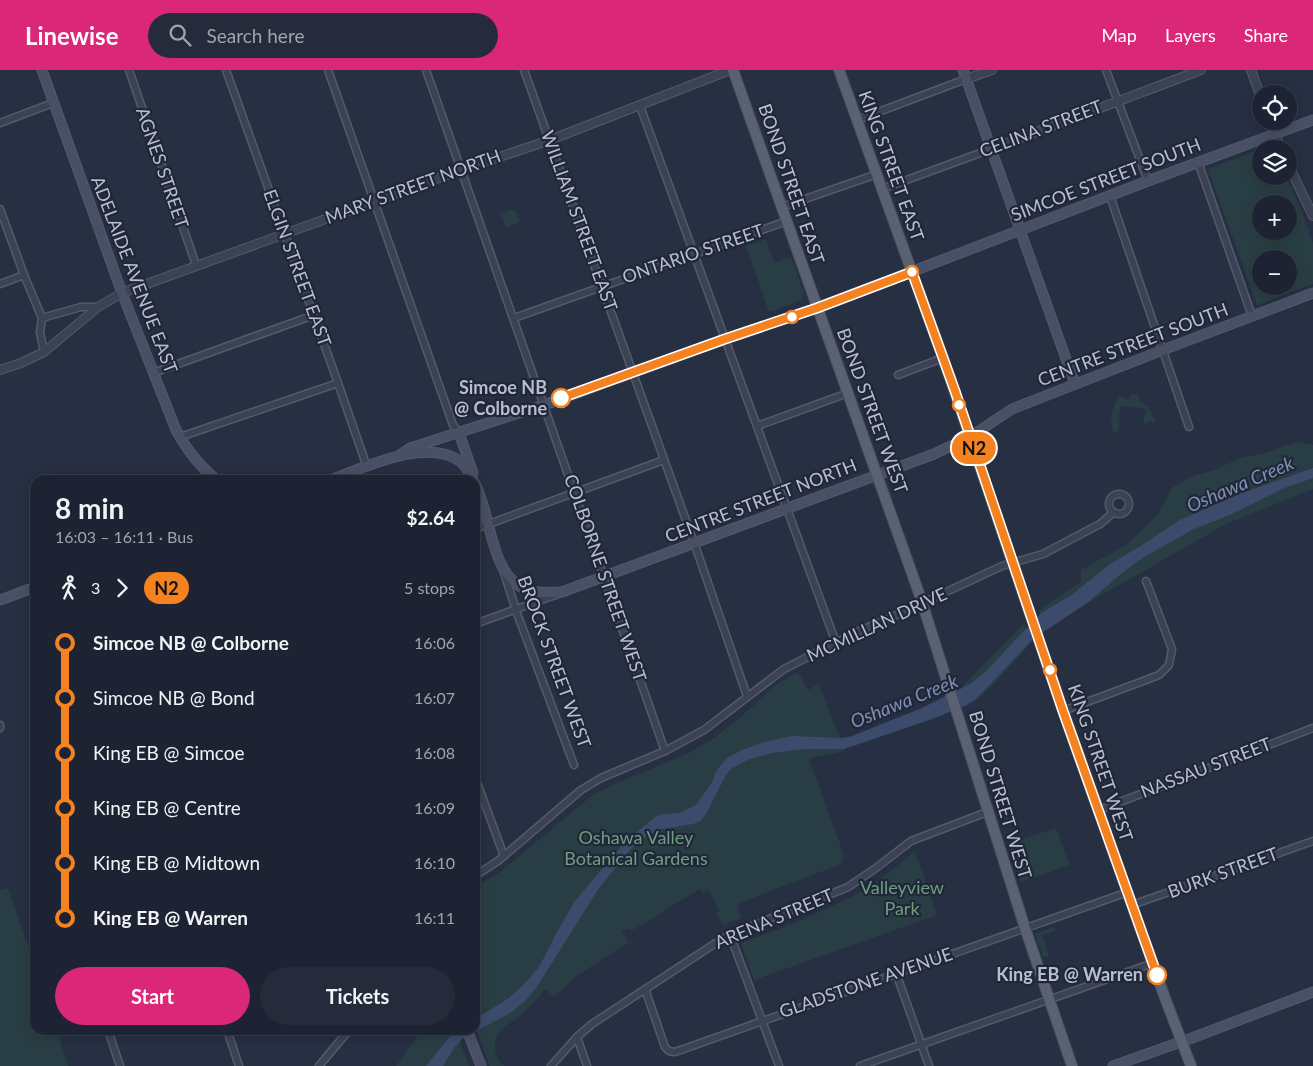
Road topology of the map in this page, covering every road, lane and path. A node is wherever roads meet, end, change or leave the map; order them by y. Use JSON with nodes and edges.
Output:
{"nodes":[{"id":1,"x":42,"y":70,"type":"edge"},
{"id":2,"x":129,"y":70,"type":"edge"},
{"id":3,"x":226,"y":70,"type":"edge"},
{"id":4,"x":328,"y":70,"type":"edge"},
{"id":5,"x":426,"y":70,"type":"edge"},
{"id":6,"x":524,"y":70,"type":"edge"},
{"id":7,"x":732,"y":70,"type":"edge"},
{"id":8,"x":839,"y":70,"type":"edge"},
{"id":9,"x":963,"y":70,"type":"edge"},
{"id":10,"x":992,"y":70,"type":"edge"},
{"id":11,"x":1106,"y":70,"type":"edge"},
{"id":12,"x":1201,"y":70,"type":"edge"},
{"id":13,"x":1251,"y":70,"type":"edge"},
{"id":14,"x":966,"y":79,"type":"junction"},
{"id":15,"x":1256,"y":85,"type":"edge"},
{"id":16,"x":1116,"y":101,"type":"junction"},
{"id":17,"x":53,"y":103,"type":"junction"},
{"id":18,"x":640,"y":106,"type":"junction"},
{"id":19,"x":857,"y":120,"type":"junction"},
{"id":20,"x":1313,"y":120,"type":"edge"},
{"id":21,"x":0,"y":122,"type":"edge"},
{"id":22,"x":1273,"y":130,"type":"edge"},
{"id":23,"x":1274,"y":134,"type":"junction"},
{"id":24,"x":550,"y":140,"type":"junction"},
{"id":25,"x":1276,"y":140,"type":"edge"},
{"id":26,"x":991,"y":149,"type":"junction"},
{"id":27,"x":1198,"y":162,"type":"junction"},
{"id":28,"x":462,"y":169,"type":"junction"},
{"id":29,"x":877,"y":174,"type":"junction"},
{"id":30,"x":1148,"y":181,"type":"junction"},
{"id":31,"x":1297,"y":183,"type":"edge"},
{"id":32,"x":882,"y":189,"type":"junction"},
{"id":33,"x":1110,"y":196,"type":"junction"},
{"id":34,"x":373,"y":201,"type":"junction"},
{"id":35,"x":782,"y":207,"type":"junction"},
{"id":36,"x":0,"y":209,"type":"edge"},
{"id":37,"x":1313,"y":216,"type":"edge"},
{"id":38,"x":787,"y":222,"type":"junction"},
{"id":39,"x":1020,"y":230,"type":"junction"},
{"id":40,"x":285,"y":234,"type":"junction"},
{"id":41,"x":693,"y":255,"type":"junction"},
{"id":42,"x":196,"y":265,"type":"junction"},
{"id":43,"x":912,"y":272,"type":"junction"},
{"id":44,"x":24,"y":275,"type":"junction"},
{"id":45,"x":0,"y":284,"type":"edge"},
{"id":46,"x":602,"y":286,"type":"junction"},
{"id":47,"x":122,"y":293,"type":"junction"},
{"id":48,"x":1313,"y":294,"type":"edge"},
{"id":49,"x":98,"y":307,"type":"junction"},
{"id":50,"x":817,"y":308,"type":"junction"},
{"id":51,"x":314,"y":315,"type":"junction"},
{"id":52,"x":1252,"y":316,"type":"junction"},
{"id":53,"x":42,"y":318,"type":"junction"},
{"id":54,"x":514,"y":318,"type":"junction"},
{"id":55,"x":725,"y":339,"type":"junction"},
{"id":56,"x":1163,"y":350,"type":"junction"},
{"id":57,"x":44,"y":352,"type":"junction"},
{"id":58,"x":943,"y":358,"type":"junction"},
{"id":59,"x":0,"y":370,"type":"edge"},
{"id":60,"x":633,"y":372,"type":"junction"},
{"id":61,"x":153,"y":373,"type":"junction"},
{"id":62,"x":898,"y":375,"type":"dead end"},
{"id":63,"x":338,"y":383,"type":"junction"},
{"id":64,"x":1075,"y":384,"type":"junction"},
{"id":65,"x":848,"y":393,"type":"junction"},
{"id":66,"x":544,"y":405,"type":"junction"},
{"id":67,"x":757,"y":426,"type":"junction"},
{"id":68,"x":1189,"y":426,"type":"dead end"},
{"id":69,"x":459,"y":433,"type":"junction"},
{"id":70,"x":970,"y":437,"type":"junction"},
{"id":71,"x":180,"y":438,"type":"junction"},
{"id":72,"x":398,"y":456,"type":"junction"},
{"id":73,"x":664,"y":460,"type":"junction"},
{"id":74,"x":200,"y":464,"type":"junction"},
{"id":75,"x":367,"y":467,"type":"junction"},
{"id":76,"x":877,"y":474,"type":"junction"},
{"id":77,"x":204,"y":475,"type":"edge"},
{"id":78,"x":212,"y":475,"type":"edge"},
{"id":79,"x":344,"y":475,"type":"edge"},
{"id":80,"x":470,"y":475,"type":"edge"},
{"id":81,"x":473,"y":475,"type":"edge"},
{"id":82,"x":575,"y":494,"type":"junction"},
{"id":83,"x":480,"y":497,"type":"edge"},
{"id":84,"x":787,"y":508,"type":"junction"},
{"id":85,"x":1114,"y":512,"type":"dead end"},
{"id":86,"x":488,"y":524,"type":"junction"},
{"id":87,"x":480,"y":527,"type":"edge"},
{"id":88,"x":694,"y":544,"type":"junction"},
{"id":89,"x":1012,"y":563,"type":"junction"},
{"id":90,"x":504,"y":571,"type":"junction"},
{"id":91,"x":605,"y":577,"type":"junction"},
{"id":92,"x":1146,"y":581,"type":"dead end"},
{"id":93,"x":30,"y":589,"type":"edge"},
{"id":94,"x":528,"y":590,"type":"joint"},
{"id":95,"x":562,"y":592,"type":"junction"},
{"id":96,"x":0,"y":600,"type":"edge"},
{"id":97,"x":922,"y":603,"type":"junction"},
{"id":98,"x":516,"y":610,"type":"junction"},
{"id":99,"x":480,"y":622,"type":"edge"},
{"id":100,"x":836,"y":643,"type":"junction"},
{"id":101,"x":747,"y":696,"type":"junction"},
{"id":102,"x":1063,"y":711,"type":"junction"},
{"id":103,"x":1313,"y":728,"type":"edge"},
{"id":104,"x":665,"y":751,"type":"junction"},
{"id":105,"x":574,"y":765,"type":"dead end"},
{"id":106,"x":480,"y":794,"type":"edge"},
{"id":107,"x":1099,"y":810,"type":"junction"},
{"id":108,"x":987,"y":812,"type":"junction"},
{"id":109,"x":1313,"y":841,"type":"edge"},
{"id":110,"x":504,"y":856,"type":"junction"},
{"id":111,"x":480,"y":873,"type":"edge"},
{"id":112,"x":1128,"y":892,"type":"junction"},
{"id":113,"x":1132,"y":905,"type":"junction"},
{"id":114,"x":1025,"y":928,"type":"junction"},
{"id":115,"x":730,"y":935,"type":"junction"},
{"id":116,"x":1153,"y":963,"type":"junction"},
{"id":117,"x":896,"y":973,"type":"junction"},
{"id":118,"x":645,"y":989,"type":"junction"},
{"id":119,"x":1313,"y":992,"type":"edge"},
{"id":120,"x":1048,"y":1000,"type":"junction"},
{"id":121,"x":762,"y":1020,"type":"junction"},
{"id":122,"x":110,"y":1035,"type":"edge"},
{"id":123,"x":229,"y":1035,"type":"edge"},
{"id":124,"x":345,"y":1035,"type":"edge"},
{"id":125,"x":469,"y":1035,"type":"edge"},
{"id":126,"x":577,"y":1037,"type":"junction"},
{"id":127,"x":1182,"y":1042,"type":"junction"},
{"id":128,"x":922,"y":1045,"type":"junction"},
{"id":129,"x":120,"y":1066,"type":"edge"},
{"id":130,"x":239,"y":1066,"type":"edge"},
{"id":131,"x":319,"y":1066,"type":"edge"},
{"id":132,"x":481,"y":1066,"type":"edge"},
{"id":133,"x":551,"y":1066,"type":"edge"},
{"id":134,"x":587,"y":1066,"type":"edge"},
{"id":135,"x":779,"y":1066,"type":"edge"},
{"id":136,"x":860,"y":1066,"type":"edge"},
{"id":137,"x":929,"y":1066,"type":"edge"},
{"id":138,"x":1072,"y":1066,"type":"edge"},
{"id":139,"x":1113,"y":1066,"type":"edge"},
{"id":140,"x":1191,"y":1066,"type":"edge"}],
"edges":[{"from":1,"to":17,"type":"main road","name":"ADELAIDE AVENUE EAST"},
{"from":2,"to":42,"type":"street","name":"AGNES STREET"},
{"from":3,"to":40,"type":"street","name":"ELGIN STREET EAST"},
{"from":4,"to":34,"type":"street"},
{"from":5,"to":28,"type":"street","name":"COLBORNE STREET WEST"},
{"from":6,"to":24,"type":"street","name":"WILLIAM STREET EAST"},
{"from":7,"to":18,"type":"street","name":"MARY STREET NORTH"},
{"from":7,"to":35,"type":"main road","name":"BOND STREET EAST"},
{"from":8,"to":19,"type":"main road","name":"KING STREET EAST"},
{"from":9,"to":14,"type":"main road"},
{"from":10,"to":14,"type":"street"},
{"from":11,"to":16,"type":"street"},
{"from":12,"to":16,"type":"street","name":"CELINA STREET"},
{"from":13,"to":15,"type":"street"},
{"from":14,"to":19,"type":"street"},
{"from":14,"to":26,"type":"main road"},
{"from":16,"to":26,"type":"street","name":"CELINA STREET"},
{"from":16,"to":30,"type":"street"},
{"from":17,"to":21,"type":"street"},
{"from":17,"to":47,"type":"main road","name":"ADELAIDE AVENUE EAST"},
{"from":18,"to":24,"type":"street","name":"MARY STREET NORTH"},
{"from":18,"to":41,"type":"street"},
{"from":19,"to":29,"type":"main road","name":"KING STREET EAST"},
{"from":20,"to":23,"type":"main road","name":"SIMCOE STREET SOUTH"},
{"from":22,"to":23,"type":"street"},
{"from":23,"to":25,"type":"street"},
{"from":23,"to":27,"type":"main road","name":"SIMCOE STREET SOUTH"},
{"from":24,"to":28,"type":"street","name":"MARY STREET NORTH"},
{"from":24,"to":46,"type":"street","name":"WILLIAM STREET EAST"},
{"from":26,"to":32,"type":"street","name":"CELINA STREET"},
{"from":26,"to":39,"type":"main road"},
{"from":27,"to":30,"type":"main road","name":"SIMCOE STREET SOUTH"},
{"from":27,"to":52,"type":"street"},
{"from":28,"to":34,"type":"street","name":"MARY STREET NORTH"},
{"from":28,"to":54,"type":"street","name":"COLBORNE STREET WEST"},
{"from":29,"to":32,"type":"main road","name":"KING STREET EAST"},
{"from":29,"to":35,"type":"street","name":"ONTARIO STREET"},
{"from":30,"to":33,"type":"main road","name":"SIMCOE STREET SOUTH"},
{"from":31,"to":37,"type":"street"},
{"from":32,"to":43,"type":"main road","name":"KING STREET EAST"},
{"from":33,"to":39,"type":"main road","name":"SIMCOE STREET SOUTH"},
{"from":33,"to":56,"type":"street"},
{"from":34,"to":40,"type":"street","name":"MARY STREET NORTH"},
{"from":34,"to":69,"type":"street"},
{"from":35,"to":38,"type":"main road","name":"BOND STREET EAST"},
{"from":36,"to":44,"type":"street"},
{"from":38,"to":41,"type":"street","name":"ONTARIO STREET"},
{"from":38,"to":50,"type":"main road","name":"BOND STREET EAST"},
{"from":39,"to":43,"type":"main road","name":"SIMCOE STREET SOUTH"},
{"from":39,"to":64,"type":"main road"},
{"from":40,"to":42,"type":"street","name":"MARY STREET NORTH"},
{"from":40,"to":51,"type":"street","name":"ELGIN STREET EAST"},
{"from":41,"to":46,"type":"street","name":"ONTARIO STREET"},
{"from":41,"to":55,"type":"street"},
{"from":42,"to":47,"type":"street","name":"MARY STREET NORTH"},
{"from":43,"to":50,"type":"main road","name":"SIMCOE STREET SOUTH"},
{"from":43,"to":58,"type":"main road","name":"KING STREET WEST"},
{"from":44,"to":45,"type":"street"},
{"from":44,"to":53,"type":"street"},
{"from":46,"to":54,"type":"street","name":"ONTARIO STREET"},
{"from":46,"to":60,"type":"street","name":"WILLIAM STREET EAST"},
{"from":47,"to":49,"type":"street","name":"MARY STREET NORTH"},
{"from":47,"to":61,"type":"main road","name":"ADELAIDE AVENUE EAST"},
{"from":48,"to":52,"type":"main road","name":"CENTRE STREET SOUTH"},
{"from":49,"to":53,"type":"street","name":"MARY STREET NORTH"},
{"from":49,"to":57,"type":"street","name":"MARY STREET NORTH"},
{"from":50,"to":55,"type":"main road","name":"SIMCOE STREET SOUTH"},
{"from":50,"to":65,"type":"main road","name":"BOND STREET WEST"},
{"from":51,"to":61,"type":"street"},
{"from":51,"to":63,"type":"street","name":"ELGIN STREET EAST"},
{"from":52,"to":56,"type":"main road","name":"CENTRE STREET SOUTH"},
{"from":53,"to":57,"type":"street"},
{"from":54,"to":66,"type":"street","name":"COLBORNE STREET WEST"},
{"from":55,"to":60,"type":"main road","name":"SIMCOE STREET SOUTH"},
{"from":55,"to":67,"type":"street"},
{"from":56,"to":64,"type":"main road","name":"CENTRE STREET SOUTH"},
{"from":56,"to":68,"type":"street"},
{"from":57,"to":59,"type":"street","name":"MARY STREET NORTH"},
{"from":58,"to":62,"type":"street"},
{"from":58,"to":70,"type":"main road","name":"KING STREET WEST"},
{"from":60,"to":66,"type":"main road","name":"SIMCOE STREET SOUTH"},
{"from":60,"to":73,"type":"street","name":"WILLIAM STREET EAST"},
{"from":61,"to":71,"type":"main road","name":"ADELAIDE AVENUE EAST"},
{"from":63,"to":71,"type":"street"},
{"from":63,"to":75,"type":"street","name":"ELGIN STREET EAST"},
{"from":64,"to":70,"type":"main road","name":"CENTRE STREET SOUTH"},
{"from":65,"to":67,"type":"street"},
{"from":65,"to":76,"type":"main road","name":"BOND STREET WEST"},
{"from":66,"to":69,"type":"main road","name":"SIMCOE STREET SOUTH"},
{"from":66,"to":82,"type":"street","name":"COLBORNE STREET WEST"},
{"from":67,"to":84,"type":"street"},
{"from":69,"to":72,"type":"main road","name":"SIMCOE STREET SOUTH"},
{"from":69,"to":81,"type":"main road","name":"BROCK STREET WEST"},
{"from":70,"to":76,"type":"main road","name":"CENTRE STREET NORTH"},
{"from":70,"to":89,"type":"main road","name":"KING STREET WEST"},
{"from":71,"to":74,"type":"main road","name":"ADELAIDE AVENUE EAST"},
{"from":72,"to":75,"type":"main road"},
{"from":72,"to":80,"type":"main road"},
{"from":73,"to":82,"type":"street"},
{"from":73,"to":88,"type":"street","name":"WILLIAM STREET EAST"},
{"from":74,"to":77,"type":"main road"},
{"from":74,"to":78,"type":"main road","name":"ADELAIDE AVENUE EAST"},
{"from":75,"to":79,"type":"main road"},
{"from":76,"to":84,"type":"main road","name":"CENTRE STREET NORTH"},
{"from":76,"to":97,"type":"main road","name":"BOND STREET WEST"},
{"from":82,"to":86,"type":"street"},
{"from":82,"to":91,"type":"street","name":"COLBORNE STREET WEST"},
{"from":83,"to":86,"type":"main road","name":"BROCK STREET WEST"},
{"from":84,"to":88,"type":"main road","name":"CENTRE STREET NORTH"},
{"from":84,"to":100,"type":"street"},
{"from":85,"to":89,"type":"street","name":"MCMILLAN DRIVE"},
{"from":86,"to":87,"type":"street"},
{"from":86,"to":90,"type":"main road","name":"BROCK STREET WEST"},
{"from":88,"to":91,"type":"main road","name":"CENTRE STREET NORTH"},
{"from":88,"to":101,"type":"street","name":"WILLIAM STREET EAST"},
{"from":89,"to":97,"type":"street","name":"MCMILLAN DRIVE"},
{"from":89,"to":102,"type":"main road","name":"KING STREET WEST"},
{"from":90,"to":94,"type":"main road","name":"BROCK STREET WEST"},
{"from":90,"to":98,"type":"street","name":"BROCK STREET WEST"},
{"from":91,"to":95,"type":"main road","name":"CENTRE STREET NORTH"},
{"from":91,"to":104,"type":"street","name":"COLBORNE STREET WEST"},
{"from":92,"to":102,"type":"street"},
{"from":93,"to":96,"type":"main road"},
{"from":94,"to":95,"type":"main road","name":"CENTRE STREET NORTH"},
{"from":95,"to":98,"type":"street","name":"CENTRE STREET NORTH"},
{"from":97,"to":100,"type":"street","name":"MCMILLAN DRIVE"},
{"from":97,"to":108,"type":"main road","name":"BOND STREET WEST"},
{"from":98,"to":99,"type":"street","name":"CENTRE STREET NORTH"},
{"from":98,"to":105,"type":"street","name":"BROCK STREET WEST"},
{"from":100,"to":101,"type":"street","name":"MCMILLAN DRIVE"},
{"from":101,"to":104,"type":"street","name":"MCMILLAN DRIVE"},
{"from":102,"to":107,"type":"main road","name":"KING STREET WEST"},
{"from":103,"to":107,"type":"street","name":"NASSAU STREET"},
{"from":104,"to":110,"type":"street","name":"MCMILLAN DRIVE"},
{"from":106,"to":110,"type":"street"},
{"from":107,"to":112,"type":"main road","name":"KING STREET WEST"},
{"from":108,"to":114,"type":"main road","name":"BOND STREET WEST"},
{"from":108,"to":115,"type":"street","name":"ARENA STREET"},
{"from":109,"to":113,"type":"street","name":"BURK STREET"},
{"from":110,"to":111,"type":"street","name":"MCMILLAN DRIVE"},
{"from":112,"to":113,"type":"main road","name":"KING STREET WEST"},
{"from":112,"to":114,"type":"street","name":"GLADSTONE AVENUE"},
{"from":113,"to":116,"type":"main road","name":"KING STREET WEST"},
{"from":114,"to":117,"type":"street","name":"GLADSTONE AVENUE"},
{"from":114,"to":120,"type":"main road","name":"BOND STREET WEST"},
{"from":115,"to":118,"type":"street","name":"ARENA STREET"},
{"from":115,"to":121,"type":"street"},
{"from":116,"to":120,"type":"street"},
{"from":116,"to":127,"type":"main road","name":"KING STREET WEST"},
{"from":117,"to":121,"type":"street","name":"GLADSTONE AVENUE"},
{"from":117,"to":128,"type":"street"},
{"from":118,"to":121,"type":"street","name":"GLADSTONE AVENUE"},
{"from":118,"to":126,"type":"street","name":"ARENA STREET"},
{"from":119,"to":127,"type":"main road"},
{"from":120,"to":128,"type":"street"},
{"from":120,"to":138,"type":"main road","name":"BOND STREET WEST"},
{"from":121,"to":135,"type":"street"},
{"from":122,"to":129,"type":"street"},
{"from":123,"to":130,"type":"street"},
{"from":124,"to":131,"type":"street"},
{"from":125,"to":132,"type":"main road"},
{"from":126,"to":133,"type":"street","name":"ARENA STREET"},
{"from":126,"to":134,"type":"street"},
{"from":127,"to":139,"type":"main road"},
{"from":127,"to":140,"type":"main road","name":"KING STREET WEST"},
{"from":128,"to":136,"type":"street"},
{"from":128,"to":137,"type":"street"}]}
